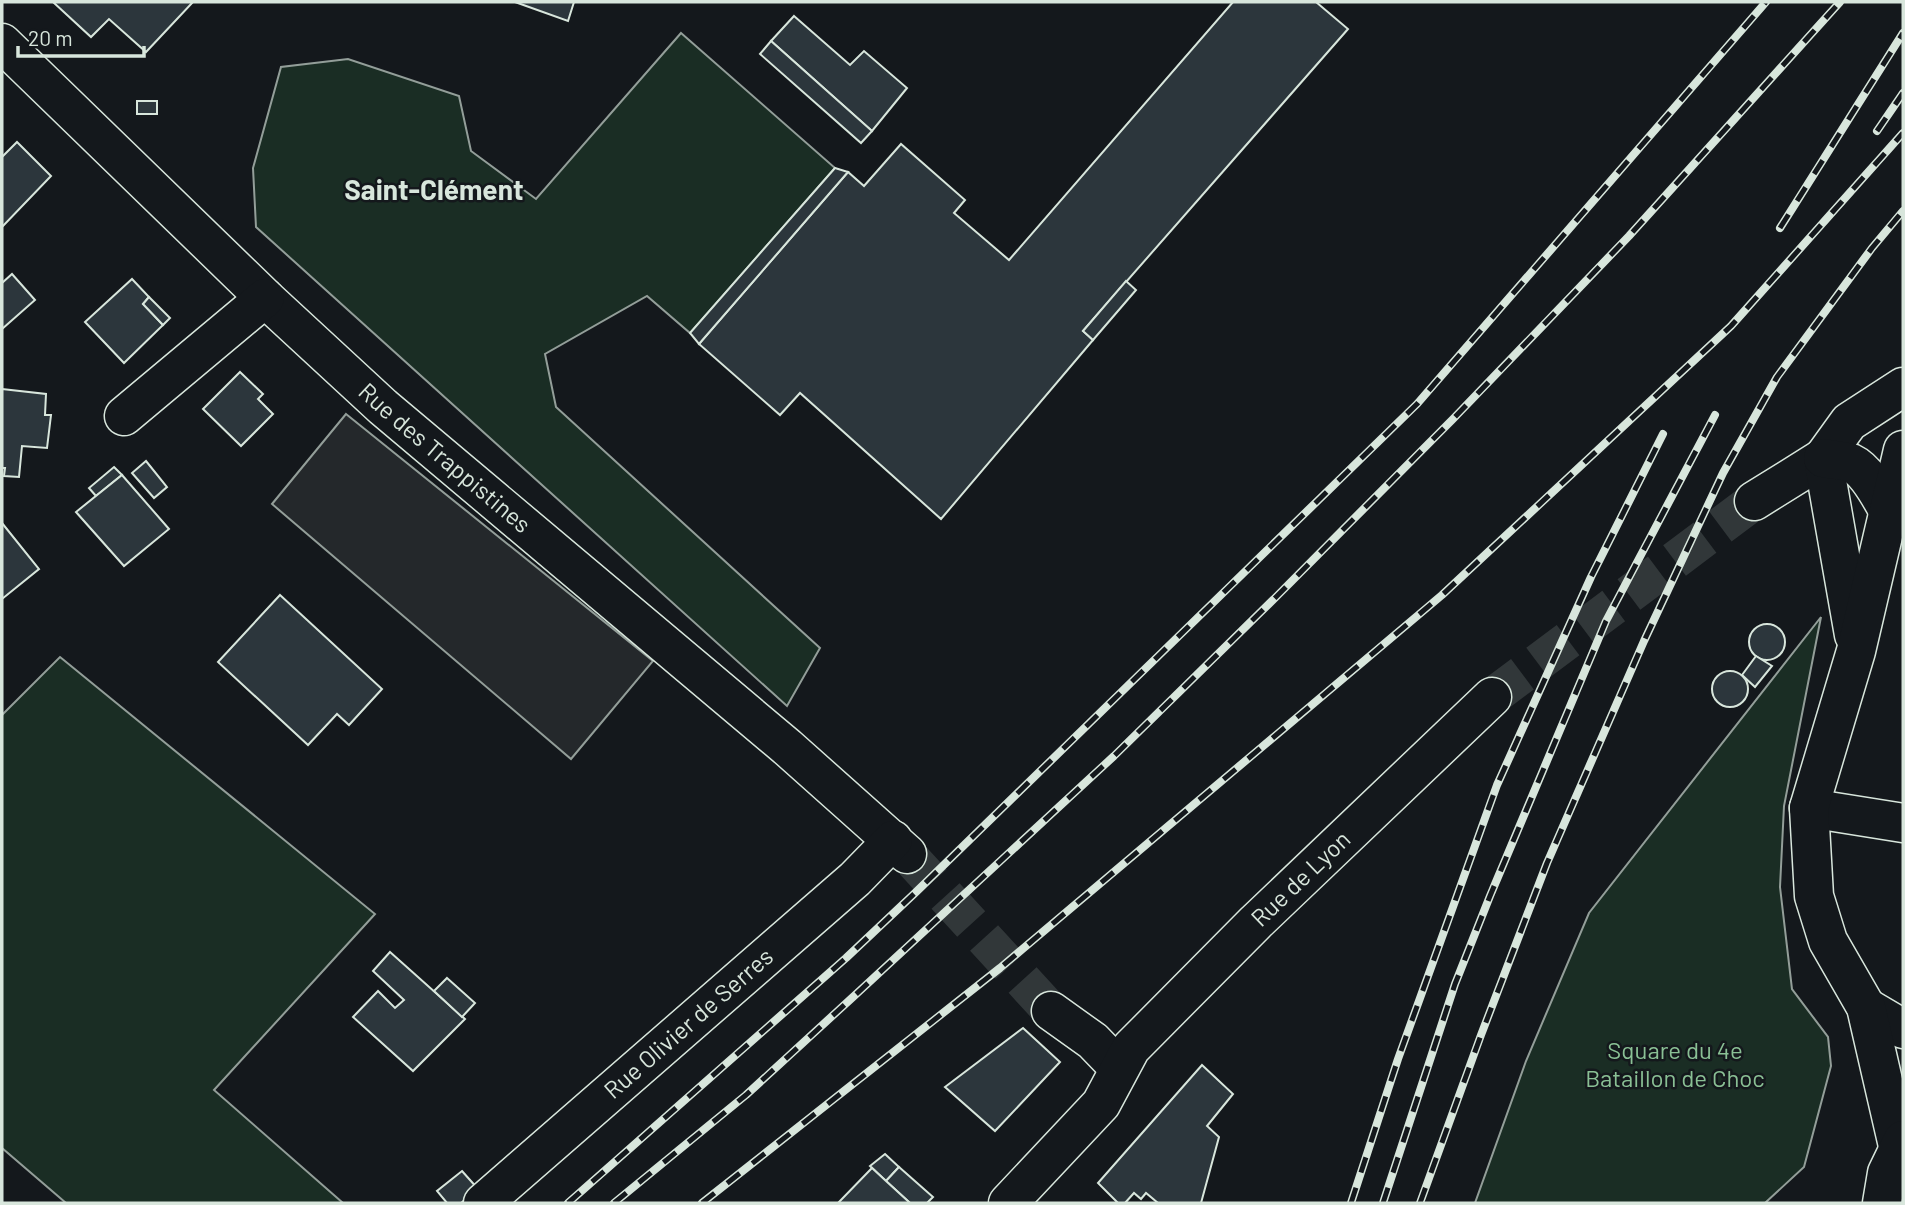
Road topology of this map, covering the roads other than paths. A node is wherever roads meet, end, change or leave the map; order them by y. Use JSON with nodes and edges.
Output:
{"nodes":[{"id":1,"x":2,"y":43,"type":"edge"},
{"id":2,"x":265,"y":298,"type":"junction"},
{"id":3,"x":1903,"y":387,"type":"edge"},
{"id":4,"x":124,"y":416,"type":"dead end"},
{"id":5,"x":1903,"y":450,"type":"edge"},
{"id":6,"x":1823,"y":458,"type":"junction"},
{"id":7,"x":1754,"y":501,"type":"tunnel mouth"},
{"id":8,"x":1889,"y":512,"type":"junction"},
{"id":9,"x":1856,"y":652,"type":"junction"},
{"id":10,"x":1492,"y":697,"type":"tunnel mouth"},
{"id":11,"x":1809,"y":808,"type":"junction"},
{"id":12,"x":1903,"y":824,"type":"edge"},
{"id":13,"x":900,"y":847,"type":"joint"},
{"id":14,"x":1866,"y":1007,"type":"junction"},
{"id":15,"x":1051,"y":1011,"type":"tunnel mouth"},
{"id":16,"x":1903,"y":1029,"type":"edge"},
{"id":17,"x":1119,"y":1068,"type":"junction"},
{"id":18,"x":1901,"y":1143,"type":"edge"},
{"id":19,"x":483,"y":1203,"type":"edge"},
{"id":20,"x":1008,"y":1203,"type":"edge"},
{"id":21,"x":1882,"y":1203,"type":"edge"}],
"edges":[{"from":1,"to":2,"type":"street","name":"Rue des Trappistines"},
{"from":2,"to":4,"type":"street"},
{"from":2,"to":13,"type":"street","name":"Rue des Trappistines"},
{"from":3,"to":6,"type":"street"},
{"from":5,"to":8,"type":"street"},
{"from":6,"to":7,"type":"street"},
{"from":6,"to":8,"type":"street"},
{"from":6,"to":9,"type":"street"},
{"from":8,"to":9,"type":"street"},
{"from":9,"to":11,"type":"street"},
{"from":10,"to":17,"type":"street","name":"Rue de Lyon"},
{"from":11,"to":12,"type":"street"},
{"from":11,"to":14,"type":"street"},
{"from":13,"to":19,"type":"street","name":"Rue Olivier de Serres"},
{"from":14,"to":16,"type":"street"},
{"from":14,"to":18,"type":"street"},
{"from":15,"to":17,"type":"street"},
{"from":17,"to":20,"type":"street","name":"Rue de Lyon"},
{"from":18,"to":21,"type":"street"}]}
